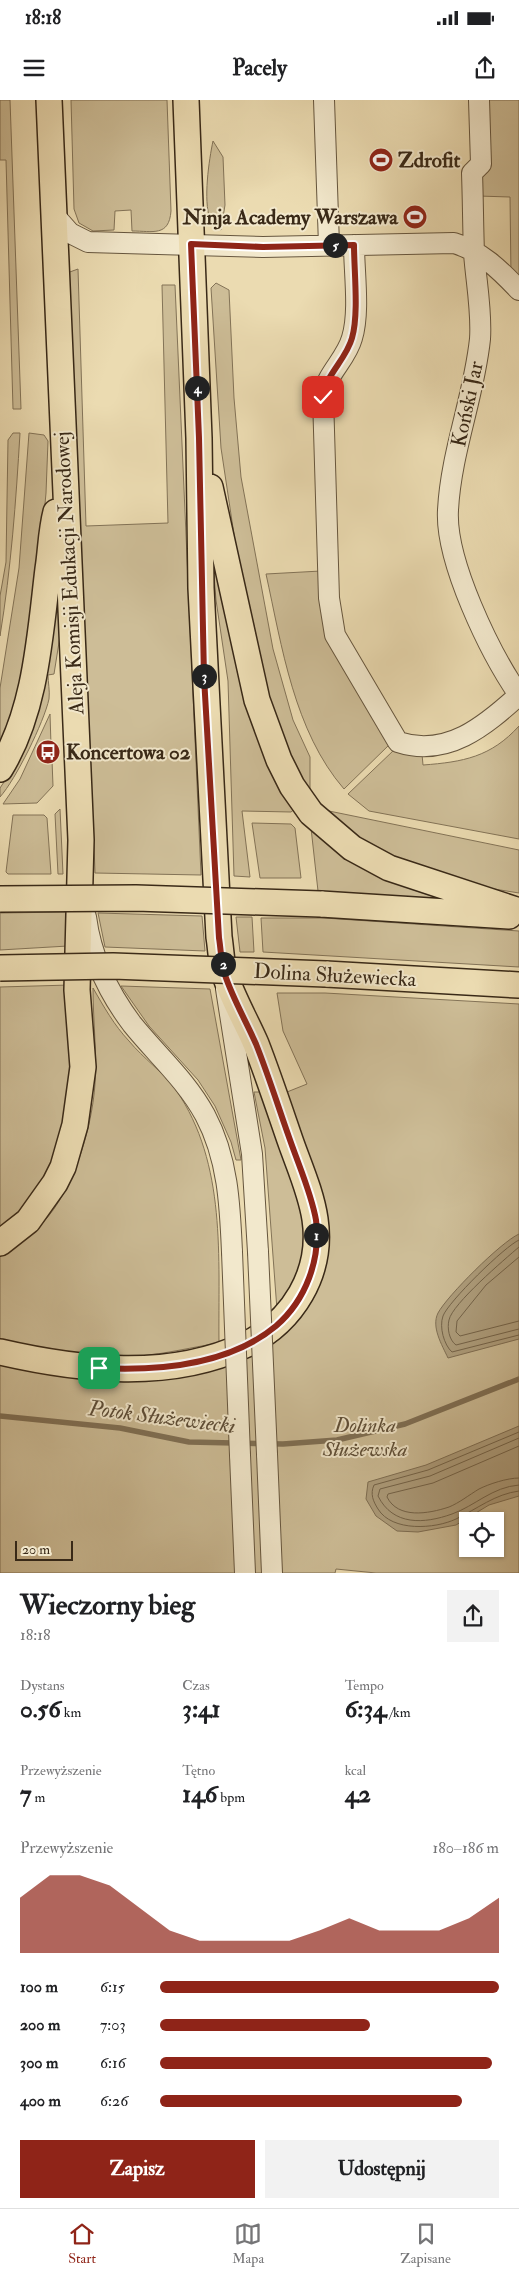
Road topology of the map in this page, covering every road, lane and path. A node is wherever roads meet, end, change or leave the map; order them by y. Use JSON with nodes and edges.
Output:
{"nodes":[{"id":1,"x":49,"y":100,"type":"edge"},
{"id":2,"x":186,"y":100,"type":"edge"},
{"id":3,"x":324,"y":100,"type":"edge"},
{"id":4,"x":479,"y":100,"type":"edge"},
{"id":5,"x":54,"y":215,"type":"junction"},
{"id":6,"x":191,"y":244,"type":"junction"},
{"id":7,"x":329,"y":245,"type":"junction"},
{"id":8,"x":354,"y":245,"type":"junction"},
{"id":9,"x":474,"y":251,"type":"junction"},
{"id":10,"x":519,"y":290,"type":"edge"},
{"id":11,"x":199,"y":438,"type":"junction"},
{"id":12,"x":65,"y":476,"type":"junction"},
{"id":13,"x":519,"y":695,"type":"edge"},
{"id":14,"x":0,"y":769,"type":"edge"},
{"id":15,"x":81,"y":840,"type":"junction"},
{"id":16,"x":0,"y":899,"type":"edge"},
{"id":17,"x":519,"y":911,"type":"edge"},
{"id":18,"x":519,"y":917,"type":"edge"},
{"id":19,"x":0,"y":968,"type":"edge"},
{"id":20,"x":224,"y":974,"type":"junction"},
{"id":21,"x":519,"y":985,"type":"edge"},
{"id":22,"x":0,"y":1243,"type":"edge"},
{"id":23,"x":0,"y":1352,"type":"edge"},
{"id":24,"x":245,"y":1573,"type":"edge"},
{"id":25,"x":272,"y":1573,"type":"edge"}],
"edges":[{"from":1,"to":5,"type":"main road","name":"Aleja Komisji Edukacji Narodowej"},
{"from":2,"to":6,"type":"main road"},
{"from":3,"to":7,"type":"street"},
{"from":4,"to":9,"type":"street","name":"Koński Jar"},
{"from":5,"to":6,"type":"street"},
{"from":5,"to":12,"type":"main road","name":"Aleja Komisji Edukacji Narodowej"},
{"from":6,"to":7,"type":"street"},
{"from":6,"to":11,"type":"main road"},
{"from":7,"to":8,"type":"street"},
{"from":8,"to":9,"type":"street"},
{"from":8,"to":13,"type":"street"},
{"from":9,"to":10,"type":"street"},
{"from":9,"to":13,"type":"street","name":"Koński Jar"},
{"from":11,"to":17,"type":"main road"},
{"from":11,"to":20,"type":"main road"},
{"from":12,"to":14,"type":"main road"},
{"from":12,"to":15,"type":"main road","name":"Aleja Komisji Edukacji Narodowej"},
{"from":15,"to":22,"type":"main road"},
{"from":15,"to":24,"type":"street","name":"Aleja Komisji Edukacji Narodowej","bridge":true},
{"from":16,"to":18,"type":"main road","bridge":true},
{"from":19,"to":21,"type":"main road","name":"Dolina Służewiecka","bridge":true},
{"from":20,"to":23,"type":"main road"},
{"from":20,"to":25,"type":"street","bridge":true}]}
